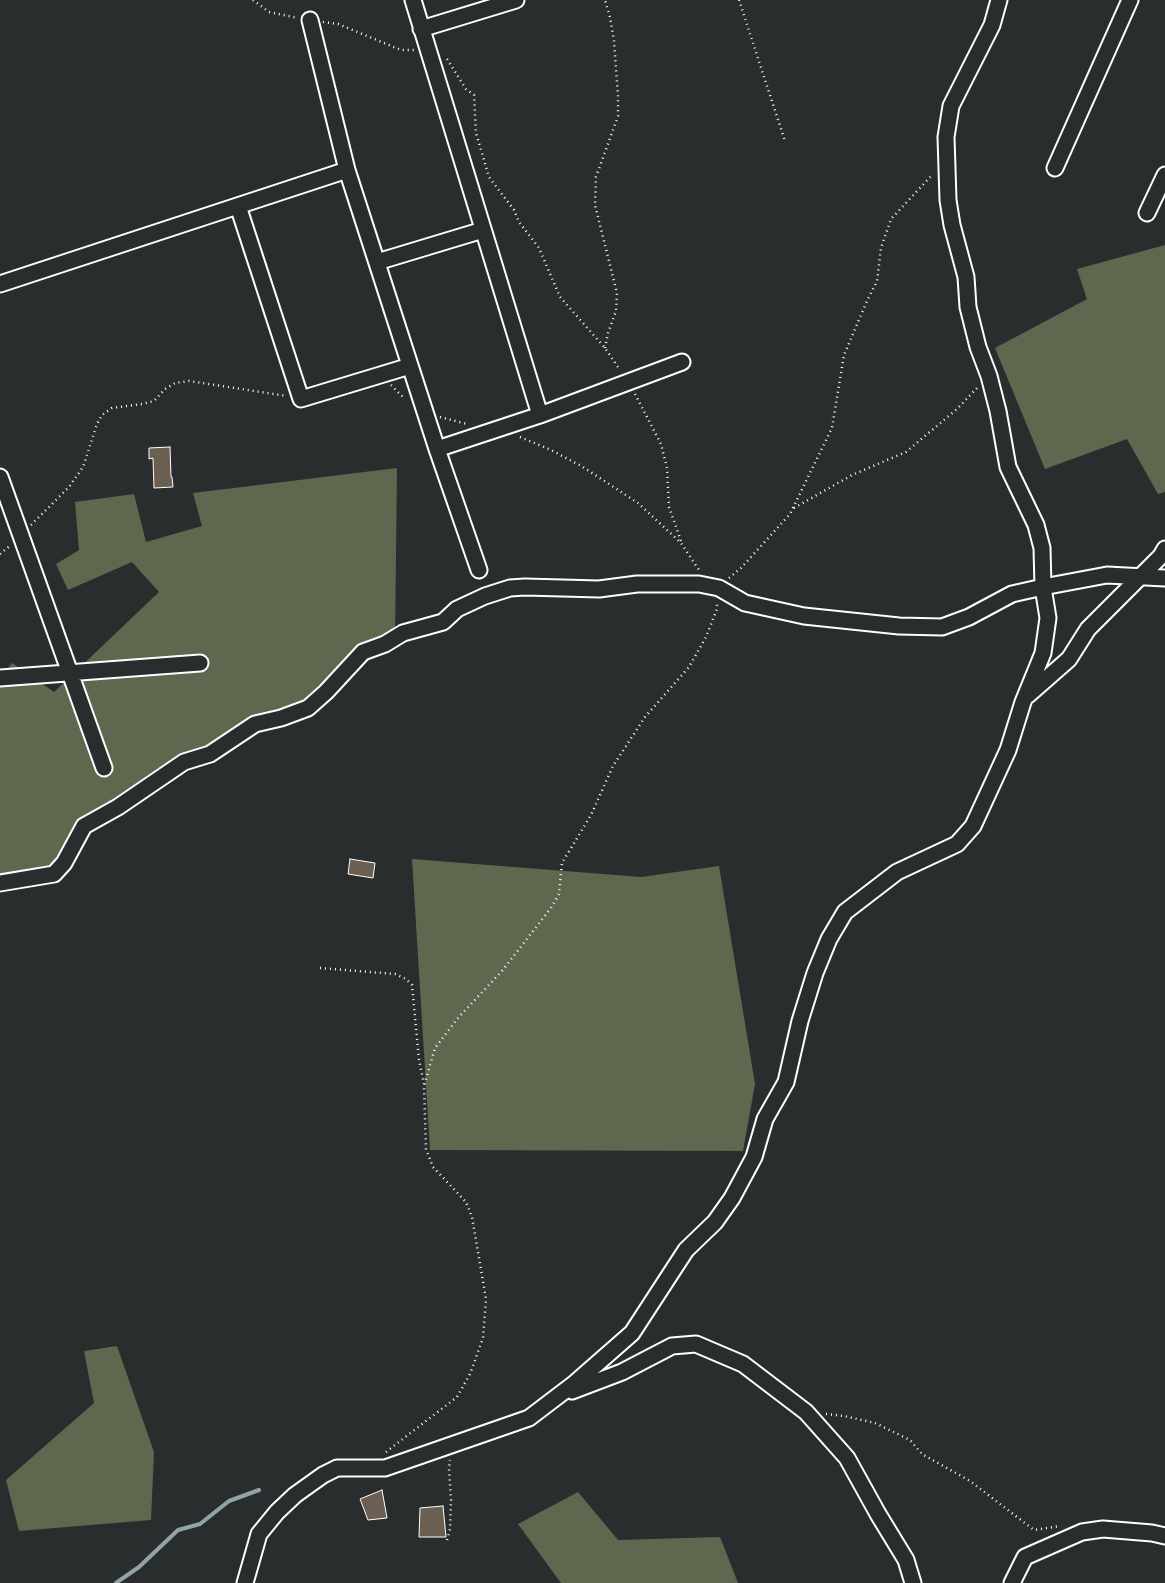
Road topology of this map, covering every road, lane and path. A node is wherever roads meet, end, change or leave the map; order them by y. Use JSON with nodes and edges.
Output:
{"nodes":[{"id":1,"x":253,"y":0,"type":"edge"},
{"id":2,"x":412,"y":0,"type":"edge"},
{"id":3,"x":516,"y":0,"type":"edge"},
{"id":4,"x":605,"y":0,"type":"edge"},
{"id":5,"x":738,"y":0,"type":"edge"},
{"id":6,"x":999,"y":0,"type":"edge"},
{"id":7,"x":1130,"y":0,"type":"edge"},
{"id":8,"x":310,"y":20,"type":"junction"},
{"id":9,"x":421,"y":29,"type":"junction"},
{"id":10,"x":428,"y":50,"type":"junction"},
{"id":11,"x":785,"y":141,"type":"dead end"},
{"id":12,"x":946,"y":158,"type":"junction"},
{"id":13,"x":1055,"y":168,"type":"dead end"},
{"id":14,"x":347,"y":170,"type":"junction"},
{"id":15,"x":1165,"y":175,"type":"edge"},
{"id":16,"x":238,"y":206,"type":"junction"},
{"id":17,"x":1147,"y":213,"type":"dead end"},
{"id":18,"x":483,"y":230,"type":"junction"},
{"id":19,"x":377,"y":262,"type":"junction"},
{"id":20,"x":0,"y":284,"type":"edge"},
{"id":21,"x":604,"y":348,"type":"junction"},
{"id":22,"x":682,"y":362,"type":"dead end"},
{"id":23,"x":410,"y":366,"type":"junction"},
{"id":24,"x":989,"y":376,"type":"junction"},
{"id":25,"x":629,"y":382,"type":"junction"},
{"id":26,"x":391,"y":384,"type":"dead end"},
{"id":27,"x":300,"y":399,"type":"junction"},
{"id":28,"x":406,"y":400,"type":"dead end"},
{"id":29,"x":425,"y":413,"type":"junction"},
{"id":30,"x":540,"y":415,"type":"junction"},
{"id":31,"x":471,"y":424,"type":"dead end"},
{"id":32,"x":499,"y":428,"type":"junction"},
{"id":33,"x":437,"y":449,"type":"junction"},
{"id":34,"x":0,"y":477,"type":"edge"},
{"id":35,"x":793,"y":509,"type":"junction"},
{"id":36,"x":21,"y":535,"type":"junction"},
{"id":37,"x":681,"y":543,"type":"junction"},
{"id":38,"x":1165,"y":549,"type":"edge"},
{"id":39,"x":0,"y":554,"type":"edge"},
{"id":40,"x":479,"y":570,"type":"dead end"},
{"id":41,"x":701,"y":572,"type":"dead end"},
{"id":42,"x":1140,"y":576,"type":"junction"},
{"id":43,"x":1165,"y":578,"type":"edge"},
{"id":44,"x":1043,"y":587,"type":"junction"},
{"id":45,"x":718,"y":588,"type":"junction"},
{"id":46,"x":200,"y":663,"type":"dead end"},
{"id":47,"x":70,"y":673,"type":"junction"},
{"id":48,"x":0,"y":678,"type":"edge"},
{"id":49,"x":1025,"y":698,"type":"junction"},
{"id":50,"x":104,"y":768,"type":"dead end"},
{"id":51,"x":0,"y":883,"type":"edge"},
{"id":52,"x":320,"y":968,"type":"dead end"},
{"id":53,"x":424,"y":1086,"type":"junction"},
{"id":54,"x":555,"y":1398,"type":"junction"},
{"id":55,"x":806,"y":1412,"type":"junction"},
{"id":56,"x":452,"y":1445,"type":"junction"},
{"id":57,"x":382,"y":1455,"type":"dead end"},
{"id":58,"x":1066,"y":1525,"type":"dead end"},
{"id":59,"x":1165,"y":1536,"type":"edge"},
{"id":60,"x":447,"y":1540,"type":"dead end"},
{"id":61,"x":245,"y":1583,"type":"edge"},
{"id":62,"x":913,"y":1583,"type":"edge"},
{"id":63,"x":1012,"y":1583,"type":"edge"}],
"edges":[{"from":1,"to":8,"type":"path"},
{"from":2,"to":9,"type":"street"},
{"from":3,"to":9,"type":"street"},
{"from":4,"to":21,"type":"path"},
{"from":5,"to":11,"type":"path"},
{"from":6,"to":12,"type":"street"},
{"from":7,"to":13,"type":"street"},
{"from":8,"to":10,"type":"path"},
{"from":8,"to":14,"type":"street"},
{"from":9,"to":10,"type":"street"},
{"from":10,"to":18,"type":"street"},
{"from":10,"to":21,"type":"path"},
{"from":12,"to":24,"type":"street"},
{"from":12,"to":35,"type":"path"},
{"from":14,"to":16,"type":"street"},
{"from":14,"to":19,"type":"street"},
{"from":15,"to":17,"type":"street"},
{"from":16,"to":20,"type":"street"},
{"from":16,"to":27,"type":"street"},
{"from":18,"to":19,"type":"street"},
{"from":18,"to":30,"type":"street"},
{"from":19,"to":23,"type":"street"},
{"from":21,"to":25,"type":"path"},
{"from":22,"to":25,"type":"street"},
{"from":23,"to":27,"type":"street"},
{"from":23,"to":29,"type":"street"},
{"from":24,"to":35,"type":"path"},
{"from":24,"to":44,"type":"street"},
{"from":25,"to":30,"type":"street"},
{"from":25,"to":37,"type":"path"},
{"from":26,"to":28,"type":"path"},
{"from":27,"to":36,"type":"path"},
{"from":29,"to":31,"type":"path"},
{"from":29,"to":33,"type":"street"},
{"from":30,"to":32,"type":"street"},
{"from":32,"to":33,"type":"street"},
{"from":32,"to":37,"type":"path"},
{"from":33,"to":40,"type":"street"},
{"from":34,"to":36,"type":"street"},
{"from":35,"to":45,"type":"path"},
{"from":36,"to":39,"type":"path"},
{"from":36,"to":47,"type":"street"},
{"from":37,"to":41,"type":"path"},
{"from":38,"to":42,"type":"street"},
{"from":42,"to":43,"type":"street"},
{"from":42,"to":44,"type":"street"},
{"from":42,"to":49,"type":"street"},
{"from":44,"to":45,"type":"street"},
{"from":44,"to":49,"type":"street"},
{"from":45,"to":51,"type":"street"},
{"from":45,"to":53,"type":"path"},
{"from":46,"to":47,"type":"street"},
{"from":47,"to":48,"type":"street"},
{"from":47,"to":50,"type":"street"},
{"from":49,"to":54,"type":"street"},
{"from":52,"to":53,"type":"path"},
{"from":53,"to":57,"type":"path"},
{"from":54,"to":55,"type":"street"},
{"from":54,"to":56,"type":"street"},
{"from":55,"to":58,"type":"path"},
{"from":55,"to":62,"type":"street"},
{"from":56,"to":60,"type":"path"},
{"from":56,"to":61,"type":"street"},
{"from":59,"to":63,"type":"street"}]}
